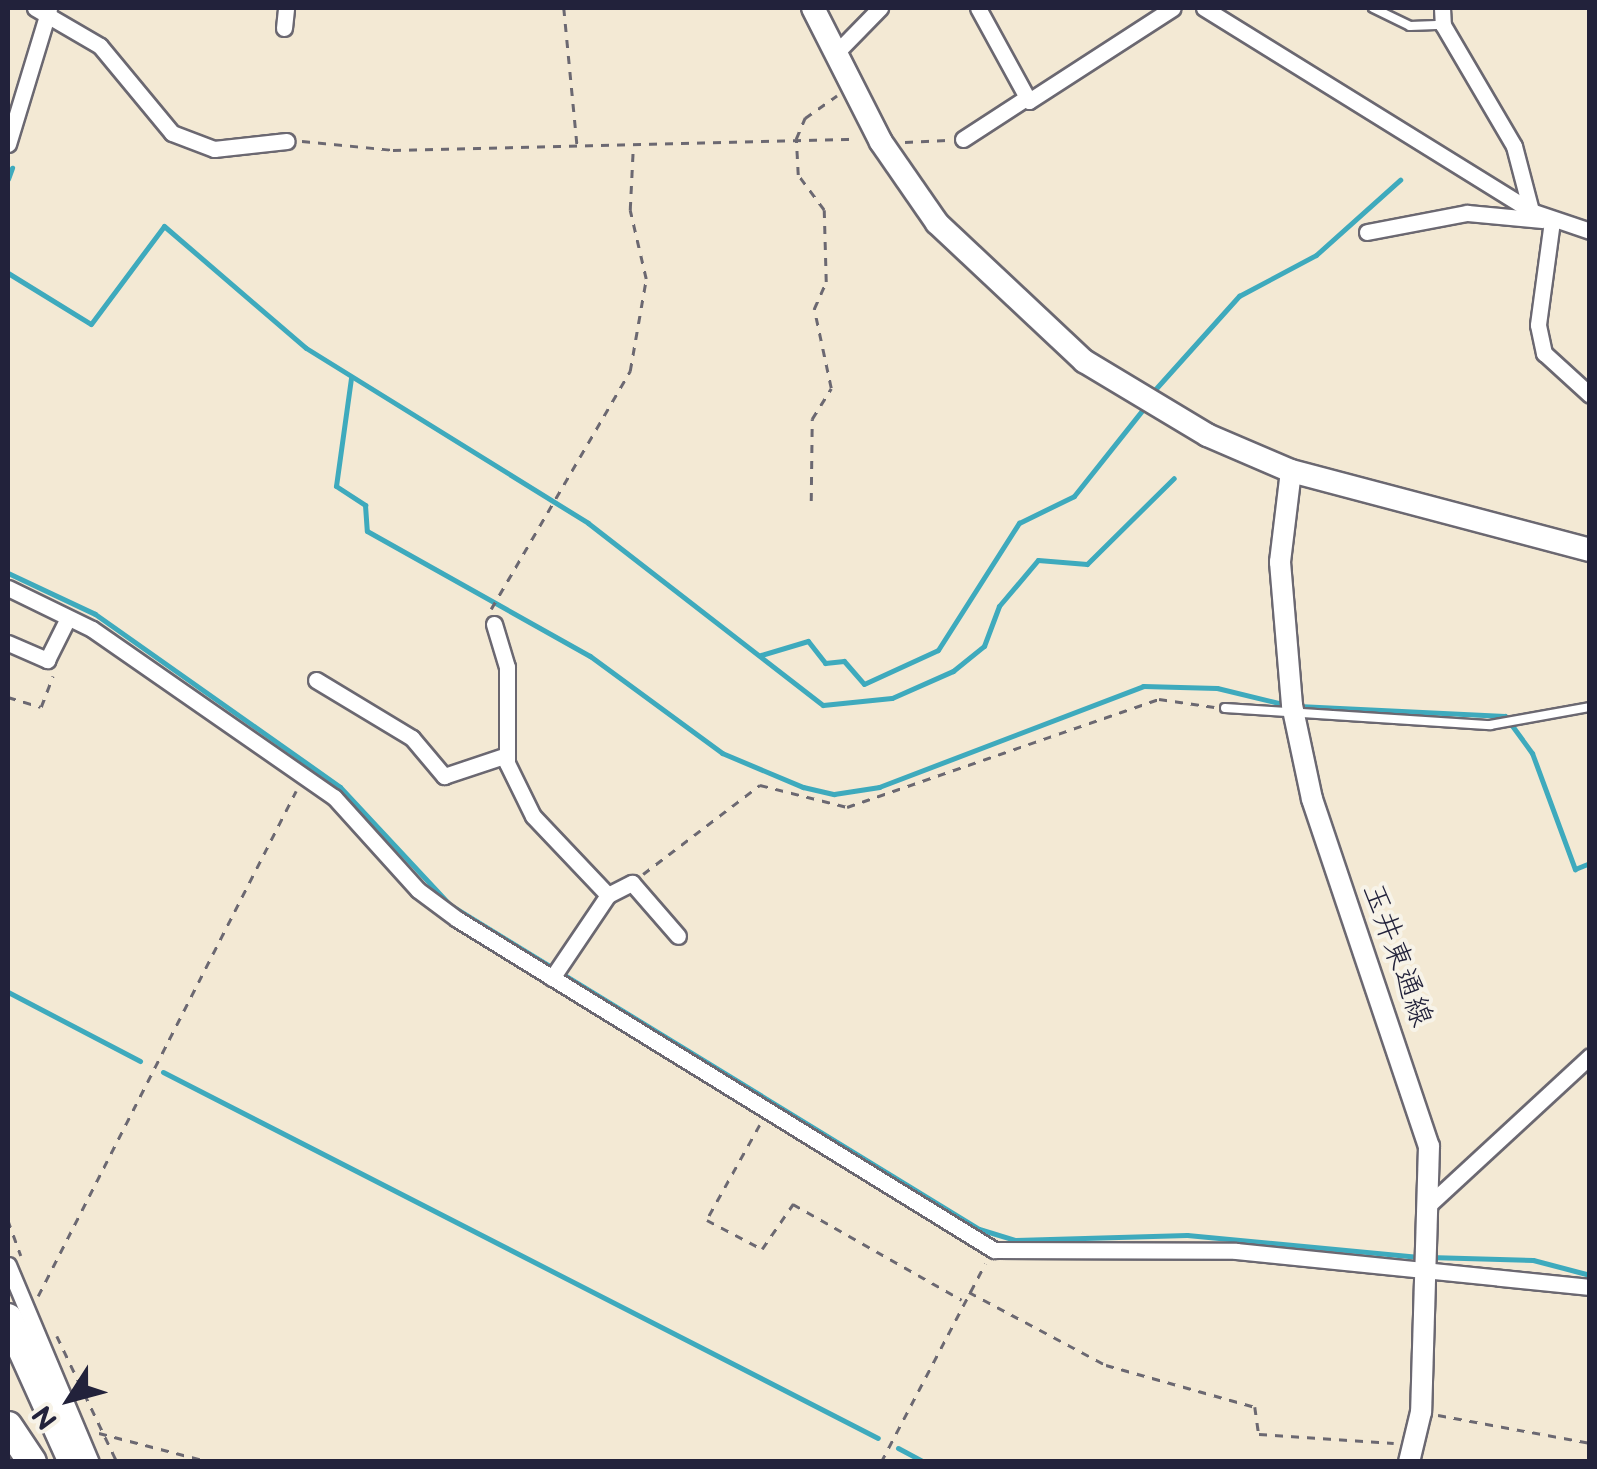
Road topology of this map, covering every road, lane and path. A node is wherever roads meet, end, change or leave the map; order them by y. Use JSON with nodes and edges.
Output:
{"nodes":[{"id":1,"x":286,"y":8,"type":"edge"},
{"id":2,"x":564,"y":8,"type":"edge"},
{"id":3,"x":813,"y":8,"type":"edge"},
{"id":4,"x":880,"y":8,"type":"edge"},
{"id":5,"x":978,"y":8,"type":"edge"},
{"id":6,"x":1173,"y":8,"type":"edge"},
{"id":7,"x":1204,"y":8,"type":"edge"},
{"id":8,"x":1373,"y":8,"type":"edge"},
{"id":9,"x":1442,"y":8,"type":"edge"},
{"id":10,"x":43,"y":10,"type":"edge"},
{"id":11,"x":1443,"y":25,"type":"junction"},
{"id":12,"x":284,"y":28,"type":"dead end"},
{"id":13,"x":834,"y":55,"type":"junction"},
{"id":14,"x":850,"y":86,"type":"junction"},
{"id":15,"x":1023,"y":100,"type":"junction"},
{"id":16,"x":963,"y":138,"type":"joint"},
{"id":17,"x":796,"y":139,"type":"junction"},
{"id":18,"x":287,"y":141,"type":"joint"},
{"id":19,"x":881,"y":142,"type":"junction"},
{"id":20,"x":8,"y":144,"type":"edge"},
{"id":21,"x":577,"y":145,"type":"junction"},
{"id":22,"x":634,"y":148,"type":"junction"},
{"id":23,"x":1531,"y":211,"type":"junction"},
{"id":24,"x":1552,"y":221,"type":"junction"},
{"id":25,"x":1590,"y":231,"type":"edge"},
{"id":26,"x":1367,"y":232,"type":"dead end"},
{"id":27,"x":1590,"y":396,"type":"edge"},
{"id":28,"x":1291,"y":471,"type":"junction"},
{"id":29,"x":811,"y":501,"type":"dead end"},
{"id":30,"x":1590,"y":550,"type":"edge"},
{"id":31,"x":8,"y":588,"type":"edge"},
{"id":32,"x":68,"y":618,"type":"junction"},
{"id":33,"x":494,"y":624,"type":"joint"},
{"id":34,"x":8,"y":644,"type":"edge"},
{"id":35,"x":316,"y":680,"type":"dead end"},
{"id":36,"x":1590,"y":707,"type":"edge"},
{"id":37,"x":1225,"y":708,"type":"joint"},
{"id":38,"x":1294,"y":715,"type":"junction"},
{"id":39,"x":506,"y":755,"type":"junction"},
{"id":40,"x":303,"y":776,"type":"junction"},
{"id":41,"x":632,"y":883,"type":"junction"},
{"id":42,"x":608,"y":894,"type":"junction"},
{"id":43,"x":678,"y":936,"type":"dead end"},
{"id":44,"x":552,"y":977,"type":"junction"},
{"id":45,"x":1590,"y":1056,"type":"edge"},
{"id":46,"x":768,"y":1110,"type":"junction"},
{"id":47,"x":1432,"y":1202,"type":"junction"},
{"id":48,"x":8,"y":1220,"type":"edge"},
{"id":49,"x":994,"y":1250,"type":"junction"},
{"id":50,"x":1430,"y":1263,"type":"junction"},
{"id":51,"x":8,"y":1265,"type":"edge"},
{"id":52,"x":25,"y":1266,"type":"dead end"},
{"id":53,"x":31,"y":1282,"type":"dead end"},
{"id":54,"x":1590,"y":1286,"type":"edge"},
{"id":55,"x":968,"y":1292,"type":"junction"},
{"id":56,"x":37,"y":1297,"type":"junction"},
{"id":57,"x":962,"y":1300,"type":"junction"},
{"id":58,"x":45,"y":1314,"type":"dead end"},
{"id":59,"x":8,"y":1318,"type":"edge"},
{"id":60,"x":54,"y":1331,"type":"dead end"},
{"id":61,"x":1422,"y":1412,"type":"junction"},
{"id":62,"x":104,"y":1433,"type":"junction"},
{"id":63,"x":1590,"y":1443,"type":"edge"},
{"id":64,"x":71,"y":1444,"type":"edge"},
{"id":65,"x":1412,"y":1453,"type":"edge"},
{"id":66,"x":92,"y":1462,"type":"edge"},
{"id":67,"x":117,"y":1462,"type":"edge"},
{"id":68,"x":210,"y":1462,"type":"edge"},
{"id":69,"x":881,"y":1462,"type":"edge"}],
"edges":[{"from":1,"to":12,"type":"street"},
{"from":2,"to":21,"type":"path"},
{"from":3,"to":13,"type":"main road"},
{"from":4,"to":13,"type":"street"},
{"from":5,"to":15,"type":"street"},
{"from":6,"to":15,"type":"street"},
{"from":7,"to":23,"type":"street"},
{"from":8,"to":11,"type":"lane"},
{"from":9,"to":11,"type":"street"},
{"from":10,"to":18,"type":"street"},
{"from":10,"to":20,"type":"street"},
{"from":11,"to":23,"type":"street"},
{"from":13,"to":14,"type":"main road"},
{"from":14,"to":17,"type":"path"},
{"from":14,"to":19,"type":"main road"},
{"from":15,"to":16,"type":"street"},
{"from":16,"to":19,"type":"path"},
{"from":17,"to":19,"type":"path"},
{"from":17,"to":22,"type":"path"},
{"from":17,"to":29,"type":"path"},
{"from":18,"to":21,"type":"path"},
{"from":19,"to":28,"type":"main road"},
{"from":21,"to":22,"type":"path"},
{"from":22,"to":33,"type":"path"},
{"from":23,"to":24,"type":"street"},
{"from":24,"to":25,"type":"street"},
{"from":24,"to":26,"type":"street"},
{"from":24,"to":27,"type":"street"},
{"from":28,"to":30,"type":"main road"},
{"from":28,"to":38,"type":"street","name":"玉井東通線"},
{"from":31,"to":32,"type":"street"},
{"from":32,"to":34,"type":"street"},
{"from":32,"to":40,"type":"street"},
{"from":33,"to":39,"type":"street"},
{"from":35,"to":39,"type":"street"},
{"from":36,"to":38,"type":"lane"},
{"from":37,"to":38,"type":"lane"},
{"from":37,"to":41,"type":"path"},
{"from":38,"to":47,"type":"street","name":"玉井東通線"},
{"from":39,"to":42,"type":"street"},
{"from":40,"to":44,"type":"street"},
{"from":40,"to":56,"type":"path"},
{"from":41,"to":42,"type":"street"},
{"from":41,"to":43,"type":"street"},
{"from":42,"to":44,"type":"street"},
{"from":44,"to":46,"type":"street"},
{"from":45,"to":47,"type":"street"},
{"from":46,"to":49,"type":"street"},
{"from":46,"to":57,"type":"path"},
{"from":47,"to":50,"type":"street","name":"玉井東通線"},
{"from":48,"to":52,"type":"path"},
{"from":49,"to":50,"type":"street"},
{"from":49,"to":55,"type":"path"},
{"from":50,"to":54,"type":"street"},
{"from":50,"to":61,"type":"street","name":"玉井東通線"},
{"from":51,"to":64,"type":"street"},
{"from":53,"to":56,"type":"path"},
{"from":55,"to":57,"type":"path"},
{"from":55,"to":65,"type":"path"},
{"from":56,"to":58,"type":"path"},
{"from":57,"to":69,"type":"path"},
{"from":59,"to":64,"type":"highway"},
{"from":60,"to":62,"type":"path"},
{"from":61,"to":63,"type":"path"},
{"from":61,"to":65,"type":"street","name":"玉井東通線"},
{"from":62,"to":64,"type":"path"},
{"from":62,"to":67,"type":"path"},
{"from":62,"to":68,"type":"path"},
{"from":64,"to":66,"type":"street"}]}
